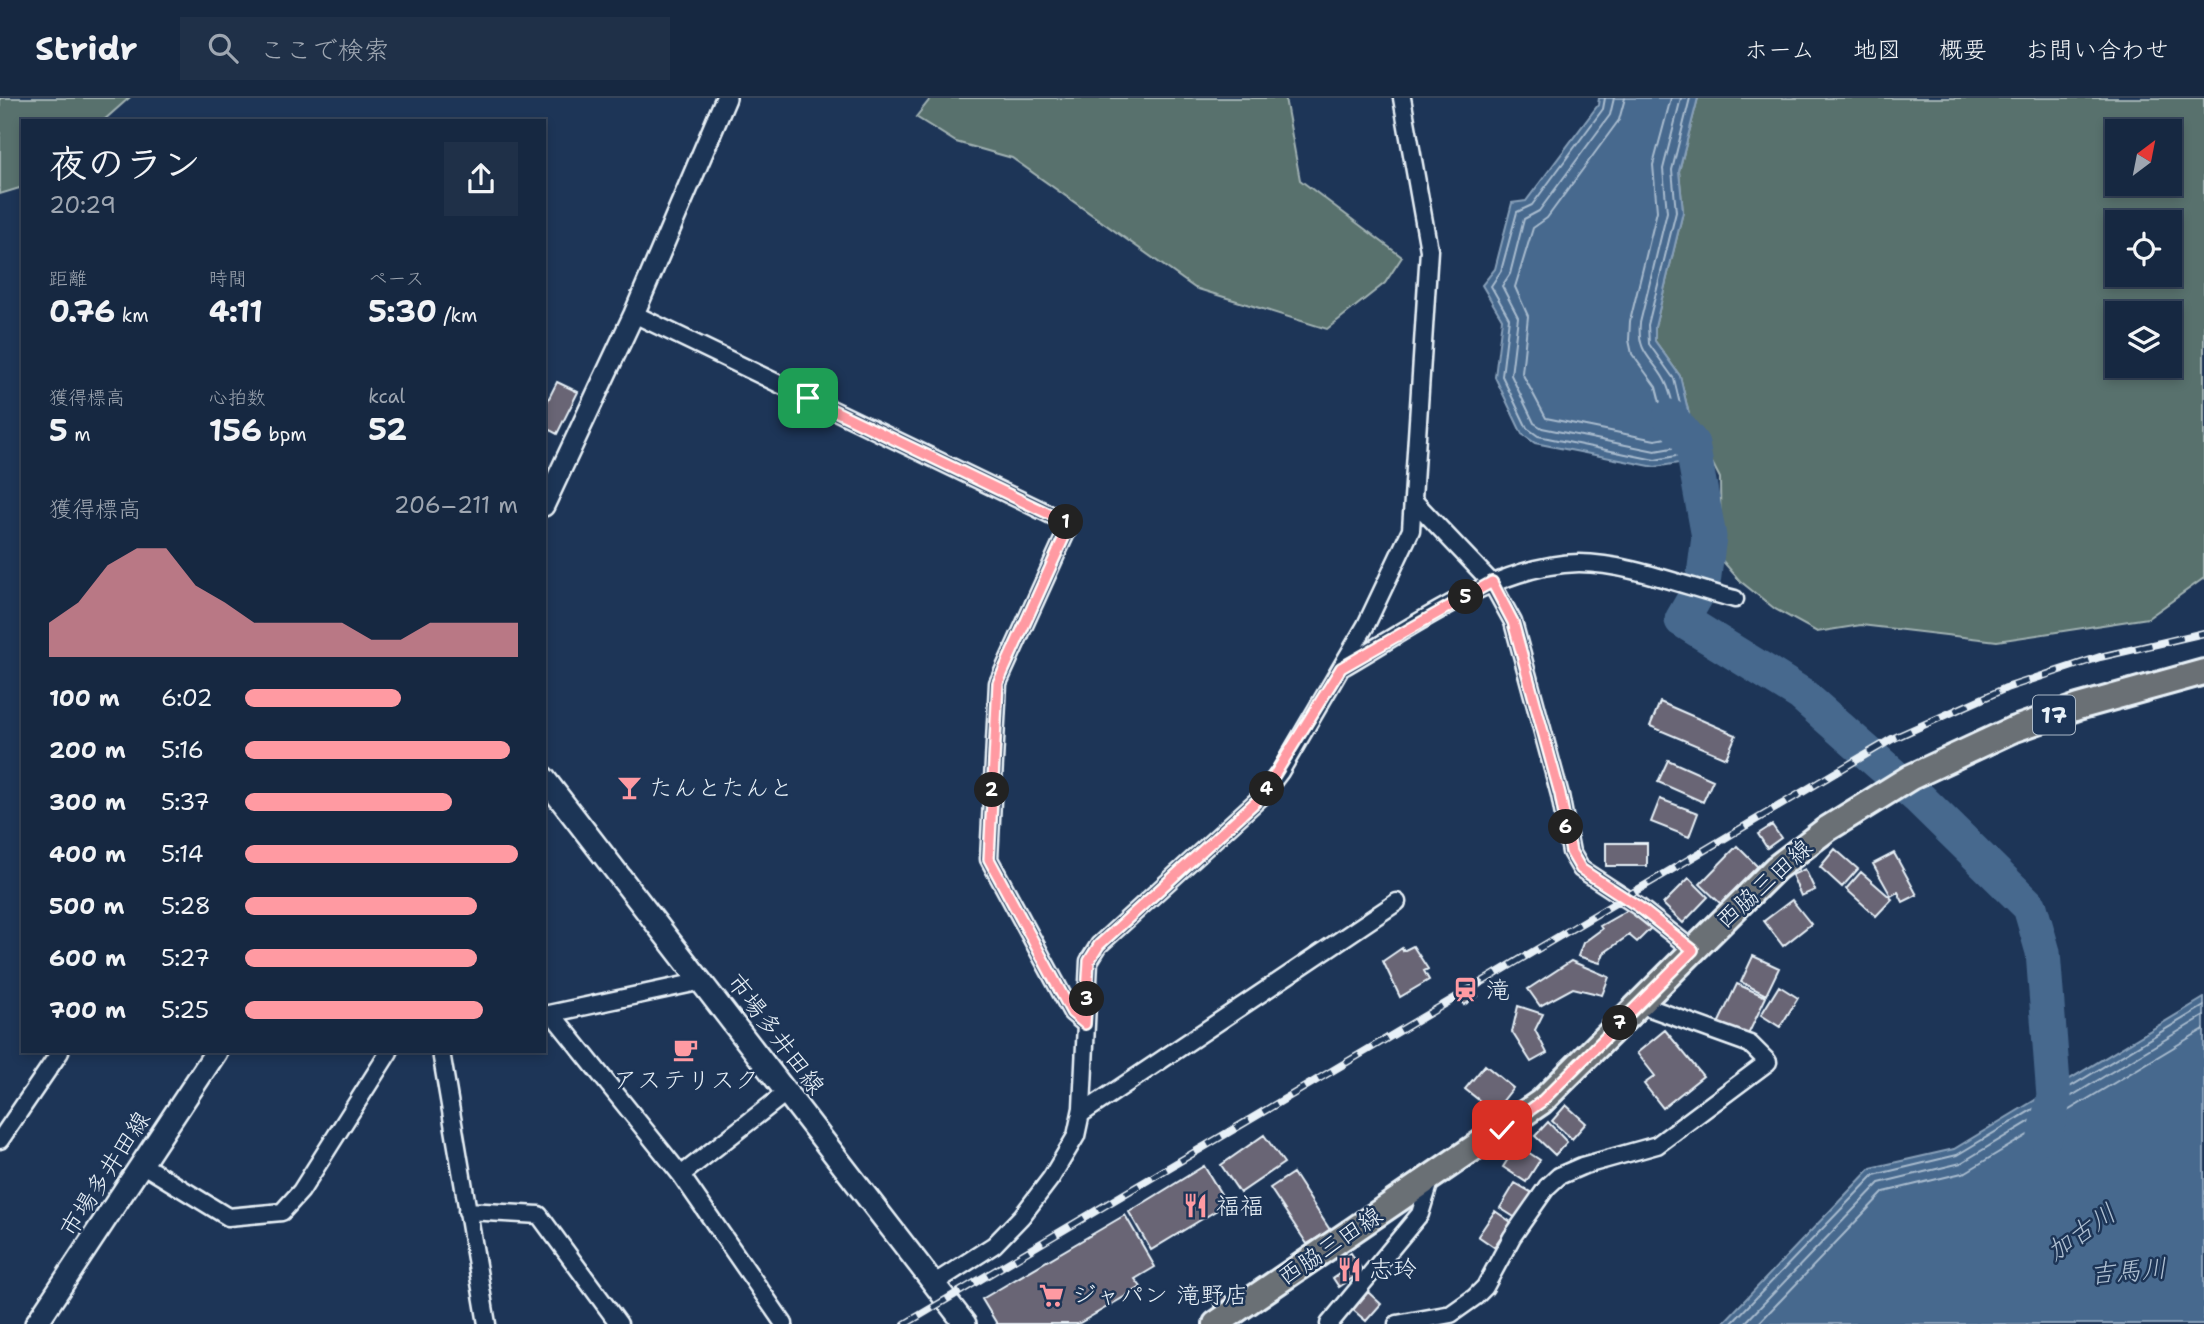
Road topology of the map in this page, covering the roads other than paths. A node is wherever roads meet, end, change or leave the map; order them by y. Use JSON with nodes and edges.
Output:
{"nodes":[{"id":1,"x":726,"y":98,"type":"edge"},
{"id":2,"x":1402,"y":98,"type":"edge"},
{"id":3,"x":634,"y":314,"type":"junction"},
{"id":4,"x":1414,"y":501,"type":"junction"},
{"id":5,"x":546,"y":502,"type":"edge"},
{"id":6,"x":1492,"y":582,"type":"junction"},
{"id":7,"x":1735,"y":599,"type":"dead end"},
{"id":8,"x":1341,"y":668,"type":"junction"},
{"id":9,"x":2204,"y":672,"type":"edge"},
{"id":10,"x":546,"y":781,"type":"edge"},
{"id":11,"x":1397,"y":902,"type":"dead end"},
{"id":12,"x":1693,"y":950,"type":"junction"},
{"id":13,"x":703,"y":981,"type":"junction"},
{"id":14,"x":1639,"y":1004,"type":"junction"},
{"id":15,"x":548,"y":1014,"type":"edge"},
{"id":16,"x":1085,"y":1024,"type":"junction"},
{"id":17,"x":59,"y":1053,"type":"edge"},
{"id":18,"x":215,"y":1053,"type":"edge"},
{"id":19,"x":388,"y":1053,"type":"edge"},
{"id":20,"x":441,"y":1053,"type":"edge"},
{"id":21,"x":787,"y":1092,"type":"junction"},
{"id":22,"x":1080,"y":1114,"type":"junction"},
{"id":23,"x":0,"y":1140,"type":"edge"},
{"id":24,"x":143,"y":1165,"type":"junction"},
{"id":25,"x":681,"y":1175,"type":"junction"},
{"id":26,"x":1431,"y":1178,"type":"junction"},
{"id":27,"x":467,"y":1211,"type":"junction"},
{"id":28,"x":933,"y":1283,"type":"junction"},
{"id":29,"x":36,"y":1324,"type":"edge"},
{"id":30,"x":487,"y":1324,"type":"edge"},
{"id":31,"x":619,"y":1324,"type":"edge"},
{"id":32,"x":784,"y":1324,"type":"edge"},
{"id":33,"x":965,"y":1324,"type":"edge"},
{"id":34,"x":1216,"y":1324,"type":"edge"},
{"id":35,"x":1329,"y":1324,"type":"edge"},
{"id":36,"x":1397,"y":1324,"type":"edge"}],
"edges":[{"from":1,"to":3,"type":"street"},
{"from":2,"to":4,"type":"street"},
{"from":3,"to":5,"type":"street"},
{"from":3,"to":16,"type":"street"},
{"from":4,"to":6,"type":"street"},
{"from":4,"to":8,"type":"street"},
{"from":6,"to":7,"type":"street"},
{"from":6,"to":8,"type":"street"},
{"from":6,"to":12,"type":"street"},
{"from":8,"to":16,"type":"street"},
{"from":9,"to":12,"type":"main road","name":"西脇三田線","number":"17"},
{"from":10,"to":13,"type":"main road","name":"市場多井田線"},
{"from":11,"to":22,"type":"street"},
{"from":12,"to":14,"type":"main road","name":"西脇三田線","number":"17"},
{"from":13,"to":15,"type":"street"},
{"from":13,"to":21,"type":"main road","name":"市場多井田線"},
{"from":14,"to":26,"type":"main road","name":"西脇三田線","number":"17"},
{"from":14,"to":36,"type":"street"},
{"from":15,"to":25,"type":"street"},
{"from":16,"to":22,"type":"street"},
{"from":17,"to":23,"type":"street"},
{"from":18,"to":24,"type":"main road","name":"市場多井田線"},
{"from":19,"to":24,"type":"street"},
{"from":20,"to":27,"type":"street"},
{"from":21,"to":25,"type":"street"},
{"from":21,"to":28,"type":"main road","name":"市場多井田線"},
{"from":22,"to":28,"type":"street"},
{"from":24,"to":29,"type":"main road","name":"市場多井田線"},
{"from":25,"to":32,"type":"street"},
{"from":26,"to":34,"type":"main road","name":"西脇三田線","number":"17"},
{"from":26,"to":35,"type":"street"},
{"from":27,"to":30,"type":"street"},
{"from":27,"to":31,"type":"street"},
{"from":28,"to":33,"type":"main road","name":"市場多井田線"}]}
